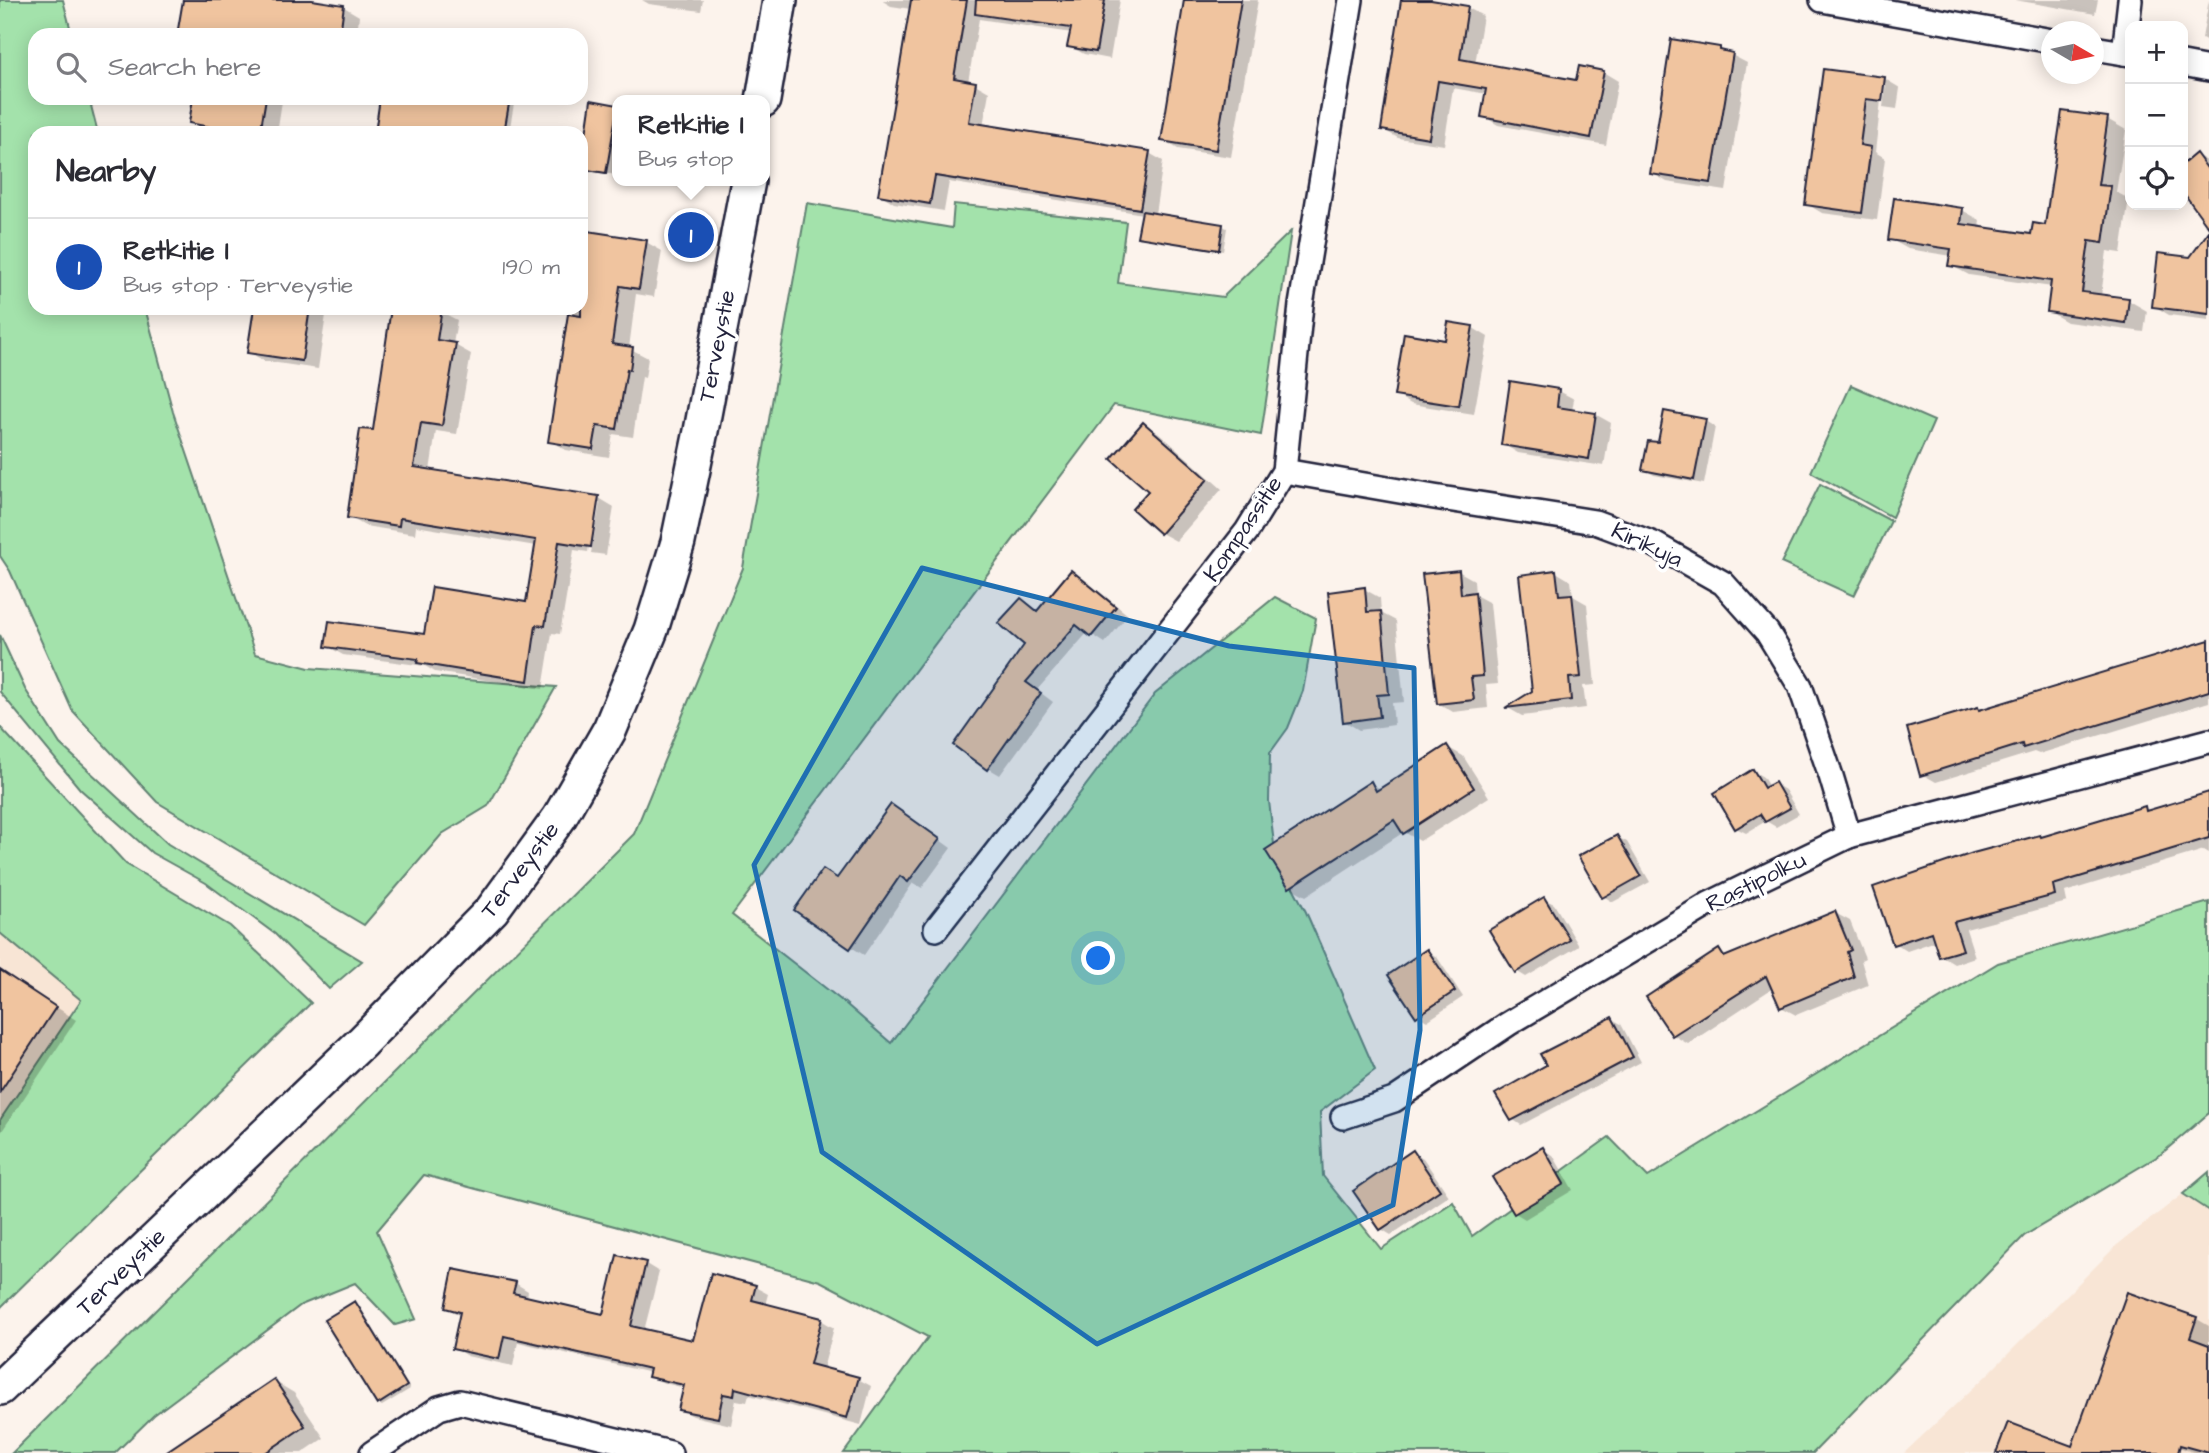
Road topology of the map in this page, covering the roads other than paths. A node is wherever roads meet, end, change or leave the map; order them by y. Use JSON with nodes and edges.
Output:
{"nodes":[{"id":1,"x":780,"y":0,"type":"edge"},
{"id":2,"x":1351,"y":0,"type":"edge"},
{"id":3,"x":1822,"y":0,"type":"edge"},
{"id":4,"x":2130,"y":0,"type":"edge"},
{"id":5,"x":2129,"y":21,"type":"edge"},
{"id":6,"x":2041,"y":39,"type":"edge"},
{"id":7,"x":2104,"y":50,"type":"edge"},
{"id":8,"x":2125,"y":54,"type":"edge"},
{"id":9,"x":2188,"y":65,"type":"edge"},
{"id":10,"x":2209,"y":69,"type":"edge"},
{"id":11,"x":764,"y":95,"type":"edge"},
{"id":12,"x":747,"y":186,"type":"edge"},
{"id":13,"x":1284,"y":471,"type":"junction"},
{"id":14,"x":2209,"y":741,"type":"edge"},
{"id":15,"x":1849,"y":836,"type":"junction"},
{"id":16,"x":936,"y":929,"type":"dead end"},
{"id":17,"x":1343,"y":1117,"type":"dead end"},
{"id":18,"x":0,"y":1388,"type":"edge"},
{"id":19,"x":372,"y":1453,"type":"edge"},
{"id":20,"x":670,"y":1453,"type":"edge"}],
"edges":[{"from":1,"to":11,"type":"main road"},
{"from":2,"to":13,"type":"street","name":"Kompassitie"},
{"from":3,"to":6,"type":"street"},
{"from":4,"to":5,"type":"street"},
{"from":7,"to":8,"type":"street"},
{"from":9,"to":10,"type":"street"},
{"from":12,"to":18,"type":"main road","name":"Terveystie"},
{"from":13,"to":15,"type":"street","name":"Kirikuja"},
{"from":13,"to":16,"type":"street","name":"Kompassitie"},
{"from":14,"to":15,"type":"street","name":"Rastipolku"},
{"from":15,"to":17,"type":"street","name":"Rastipolku"},
{"from":19,"to":20,"type":"street"}]}
